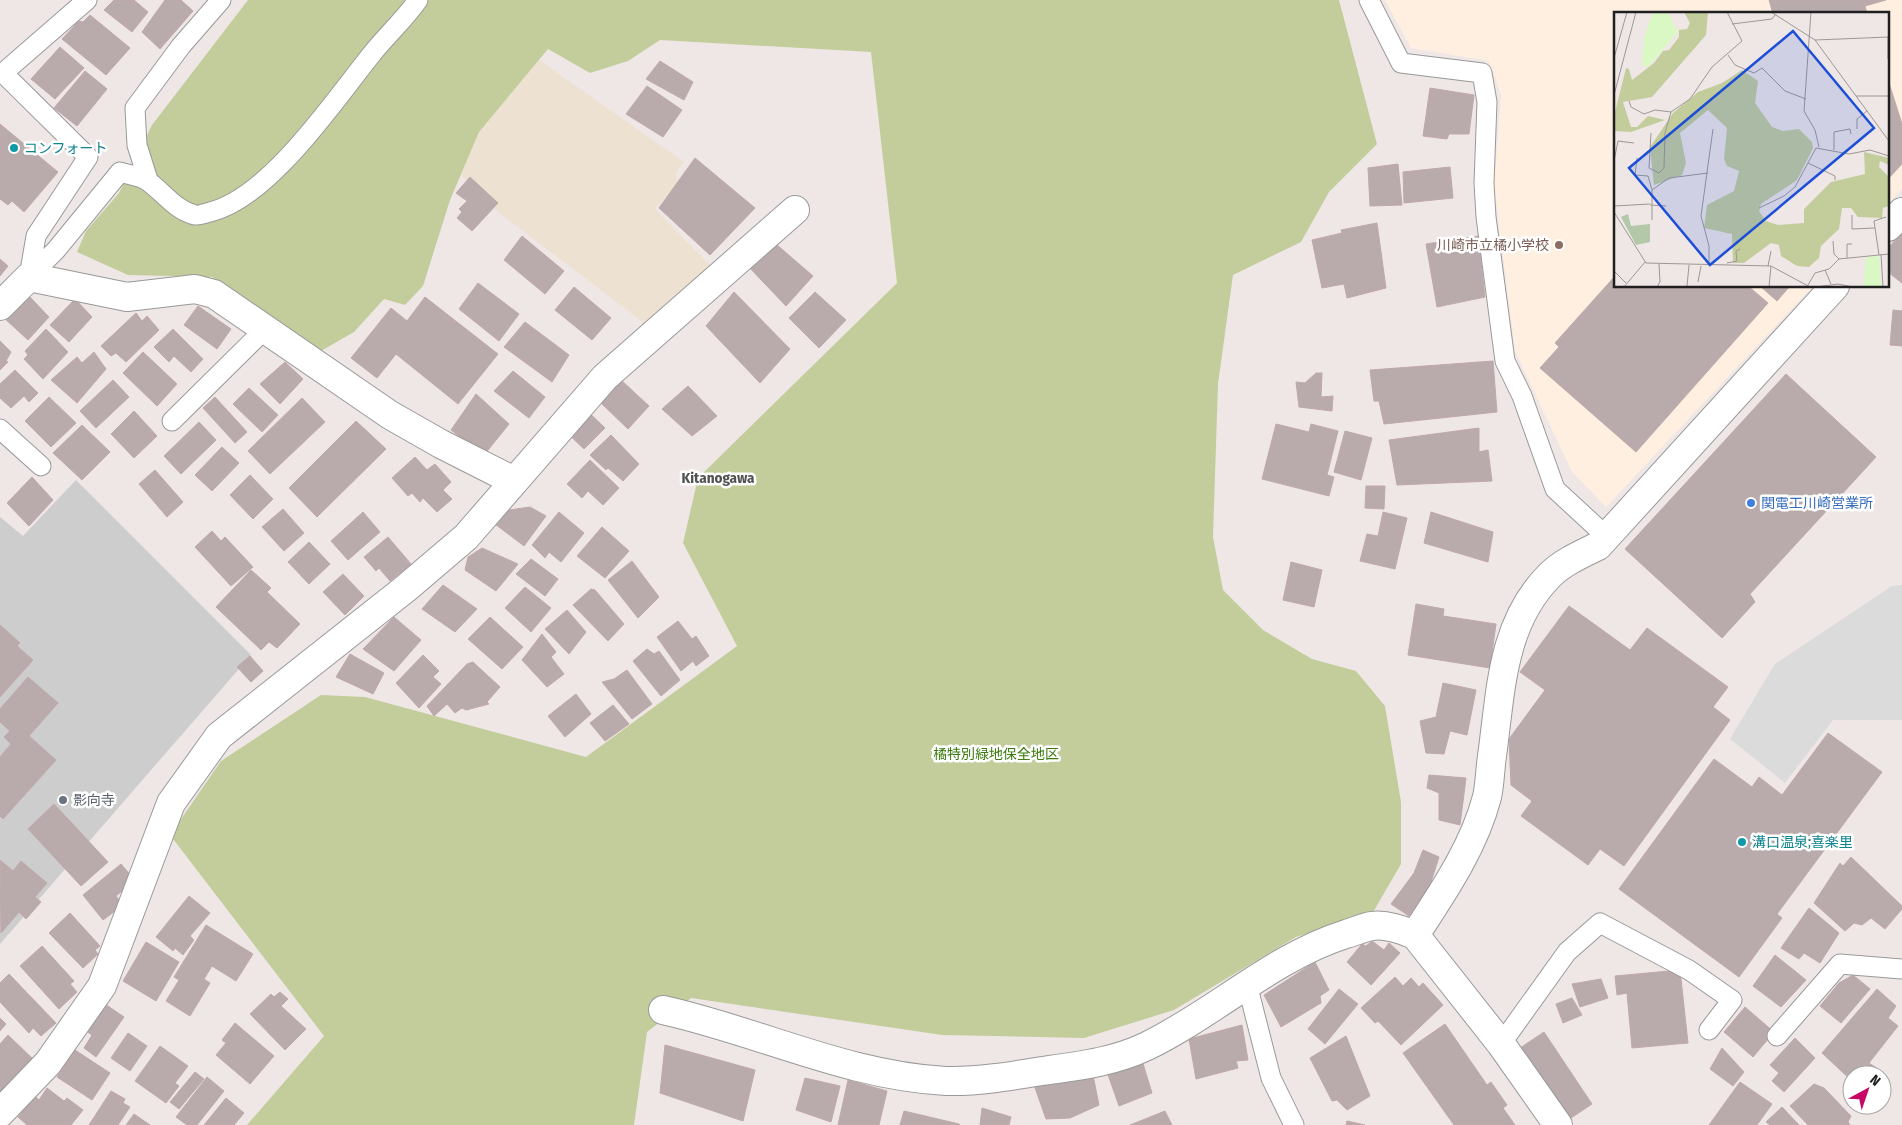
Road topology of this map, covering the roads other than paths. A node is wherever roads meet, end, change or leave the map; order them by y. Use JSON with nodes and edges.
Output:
{"nodes":[{"id":1,"x":88,"y":0,"type":"edge"},
{"id":2,"x":221,"y":0,"type":"edge"},
{"id":3,"x":418,"y":0,"type":"edge"},
{"id":4,"x":1368,"y":0,"type":"edge"},
{"id":5,"x":148,"y":180,"type":"junction"},
{"id":6,"x":795,"y":210,"type":"dead end"},
{"id":7,"x":1902,"y":212,"type":"edge"},
{"id":8,"x":1890,"y":225,"type":"edge"},
{"id":9,"x":29,"y":276,"type":"junction"},
{"id":10,"x":1833,"y":288,"type":"edge"},
{"id":11,"x":0,"y":306,"type":"edge"},
{"id":12,"x":264,"y":330,"type":"junction"},
{"id":13,"x":172,"y":421,"type":"dead end"},
{"id":14,"x":0,"y":429,"type":"edge"},
{"id":15,"x":41,"y":466,"type":"dead end"},
{"id":16,"x":514,"y":481,"type":"junction"},
{"id":17,"x":1608,"y":537,"type":"junction"},
{"id":18,"x":1415,"y":935,"type":"junction"},
{"id":19,"x":1902,"y":969,"type":"edge"},
{"id":20,"x":1247,"y":984,"type":"junction"},
{"id":21,"x":663,"y":1010,"type":"dead end"},
{"id":22,"x":1709,"y":1030,"type":"dead end"},
{"id":23,"x":1778,"y":1036,"type":"dead end"},
{"id":24,"x":1501,"y":1044,"type":"junction"},
{"id":25,"x":0,"y":1113,"type":"edge"},
{"id":26,"x":1294,"y":1125,"type":"edge"},
{"id":27,"x":1558,"y":1125,"type":"edge"}],
"edges":[{"from":1,"to":9,"type":"lane"},
{"from":2,"to":5,"type":"lane"},
{"from":3,"to":5,"type":"lane"},
{"from":4,"to":17,"type":"lane"},
{"from":5,"to":9,"type":"lane"},
{"from":6,"to":16,"type":"street"},
{"from":7,"to":8,"type":"street"},
{"from":9,"to":11,"type":"street"},
{"from":9,"to":12,"type":"street"},
{"from":10,"to":17,"type":"street"},
{"from":12,"to":13,"type":"lane"},
{"from":12,"to":16,"type":"street"},
{"from":14,"to":15,"type":"lane"},
{"from":16,"to":25,"type":"street"},
{"from":17,"to":18,"type":"street"},
{"from":18,"to":20,"type":"street"},
{"from":18,"to":24,"type":"street"},
{"from":19,"to":23,"type":"lane"},
{"from":20,"to":21,"type":"street"},
{"from":20,"to":26,"type":"lane"},
{"from":22,"to":24,"type":"lane"},
{"from":24,"to":27,"type":"street"}]}
